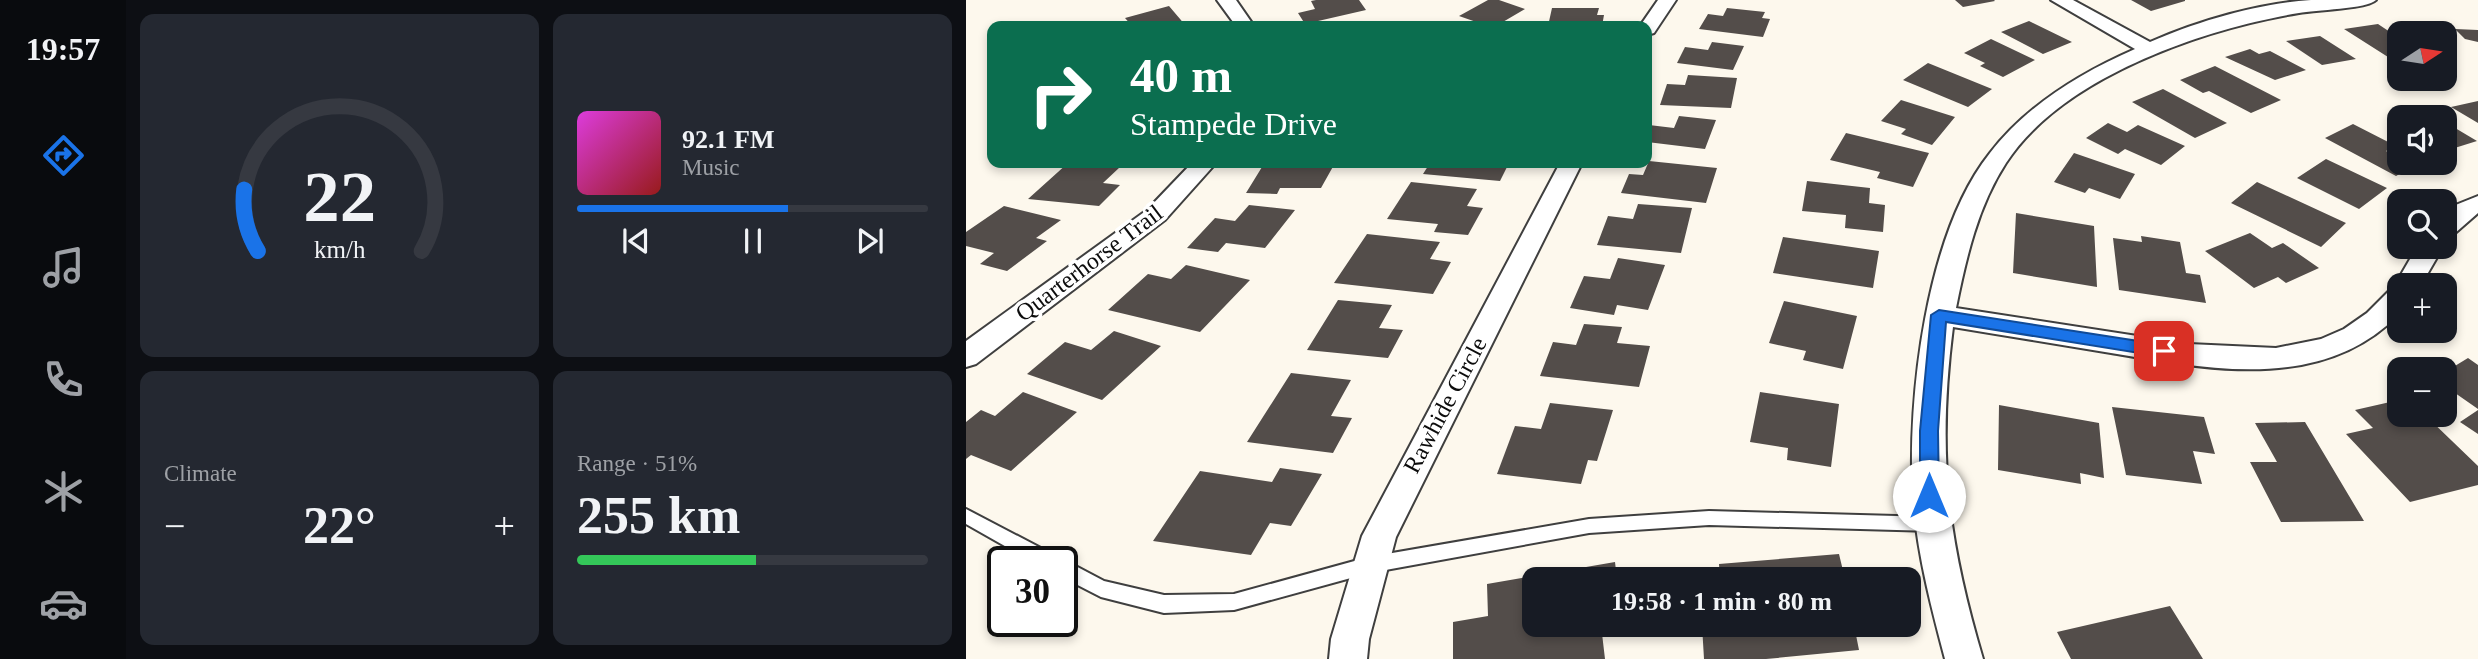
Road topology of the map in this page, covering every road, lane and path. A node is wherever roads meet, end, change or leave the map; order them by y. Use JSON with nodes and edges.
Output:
{"nodes":[{"id":1,"x":1226,"y":0,"type":"edge"},
{"id":2,"x":1667,"y":0,"type":"edge"},
{"id":3,"x":2060,"y":0,"type":"edge"},
{"id":4,"x":2361,"y":0,"type":"edge"},
{"id":5,"x":2367,"y":0,"type":"edge"},
{"id":6,"x":1242,"y":21,"type":"edge"},
{"id":7,"x":1652,"y":22,"type":"edge"},
{"id":8,"x":2148,"y":49,"type":"junction"},
{"id":9,"x":1200,"y":168,"type":"edge"},
{"id":10,"x":1568,"y":168,"type":"edge"},
{"id":11,"x":2478,"y":203,"type":"edge"},
{"id":12,"x":2457,"y":216,"type":"edge"},
{"id":13,"x":2387,"y":313,"type":"edge"},
{"id":14,"x":1939,"y":315,"type":"junction"},
{"id":15,"x":966,"y":356,"type":"edge"},
{"id":16,"x":966,"y":516,"type":"edge"},
{"id":17,"x":1933,"y":524,"type":"junction"},
{"id":18,"x":1021,"y":546,"type":"edge"},
{"id":19,"x":1369,"y":565,"type":"junction"},
{"id":20,"x":1078,"y":577,"type":"edge"},
{"id":21,"x":1348,"y":659,"type":"edge"},
{"id":22,"x":1964,"y":659,"type":"edge"}],
"edges":[{"from":1,"to":6,"type":"street"},
{"from":2,"to":7,"type":"street"},
{"from":3,"to":8,"type":"street"},
{"from":4,"to":5,"type":"street"},
{"from":4,"to":8,"type":"street"},
{"from":8,"to":14,"type":"street"},
{"from":9,"to":15,"type":"street","name":"Quarterhorse Trail"},
{"from":10,"to":19,"type":"street","name":"Rawhide Circle"},
{"from":11,"to":12,"type":"street"},
{"from":13,"to":14,"type":"street"},
{"from":14,"to":17,"type":"street"},
{"from":16,"to":18,"type":"lane"},
{"from":17,"to":19,"type":"lane"},
{"from":17,"to":22,"type":"street"},
{"from":19,"to":20,"type":"lane"},
{"from":19,"to":21,"type":"street","name":"Rawhide Circle"}]}
